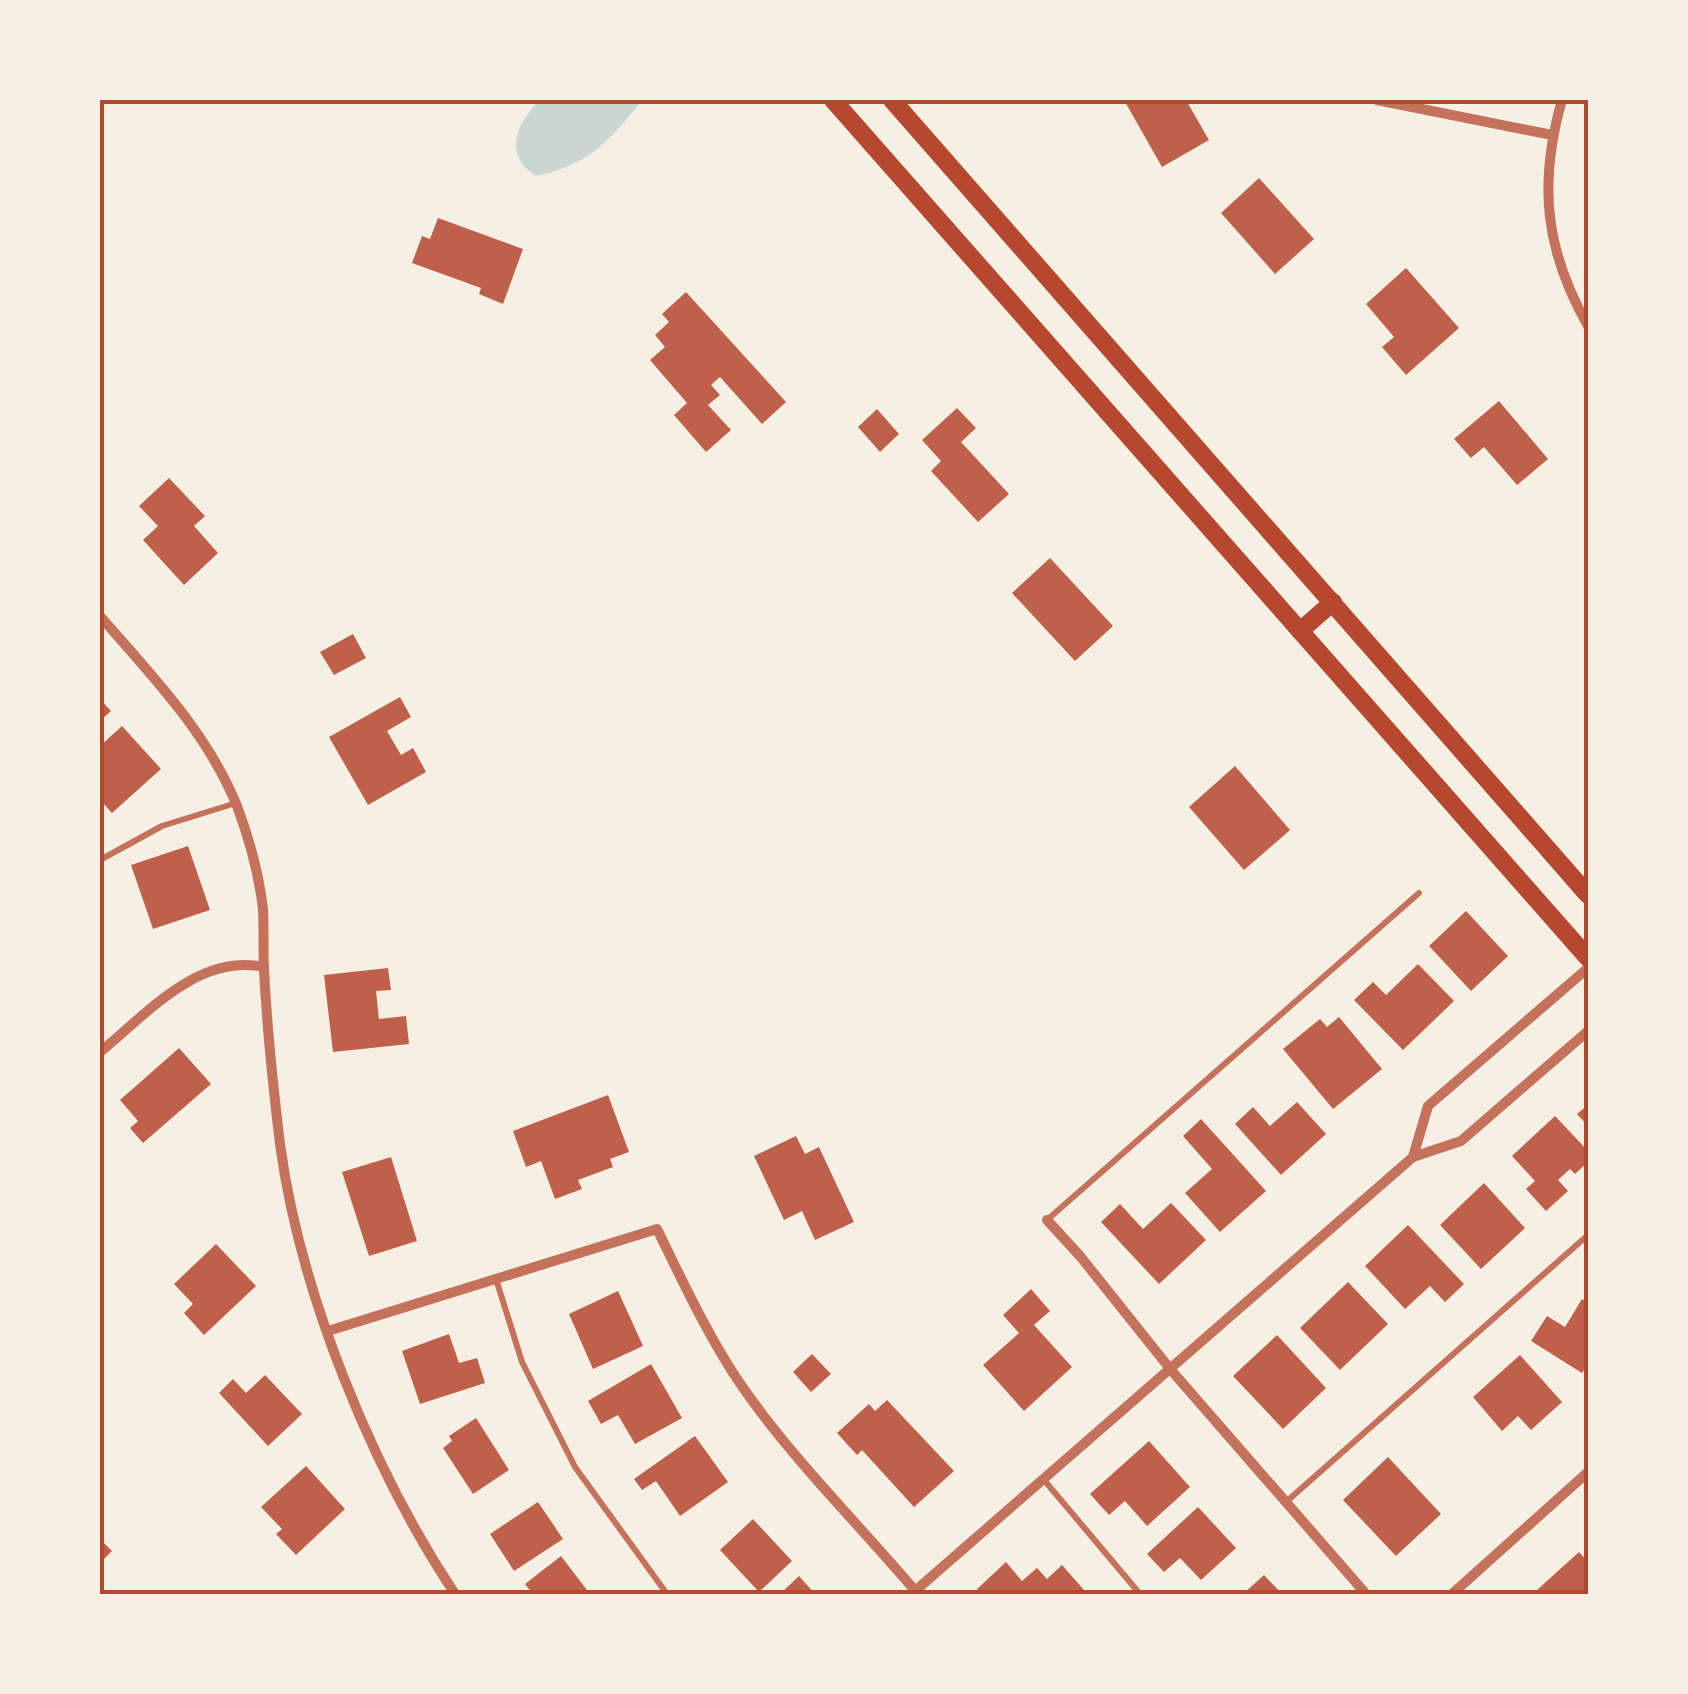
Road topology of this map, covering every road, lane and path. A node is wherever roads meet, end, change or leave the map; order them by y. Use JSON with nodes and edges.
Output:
{"nodes":[{"id":1,"x":833,"y":100,"type":"edge"},
{"id":2,"x":892,"y":100,"type":"edge"},
{"id":3,"x":1377,"y":100,"type":"edge"},
{"id":4,"x":1562,"y":100,"type":"edge"},
{"id":5,"x":1552,"y":135,"type":"junction"},
{"id":6,"x":1588,"y":326,"type":"edge"},
{"id":7,"x":1333,"y":602,"type":"junction"},
{"id":8,"x":100,"y":616,"type":"edge"},
{"id":9,"x":1300,"y":632,"type":"junction"},
{"id":10,"x":236,"y":804,"type":"junction"},
{"id":11,"x":100,"y":859,"type":"edge"},
{"id":12,"x":1420,"y":893,"type":"dead end"},
{"id":13,"x":1588,"y":895,"type":"edge"},
{"id":14,"x":1588,"y":958,"type":"edge"},
{"id":15,"x":264,"y":967,"type":"junction"},
{"id":16,"x":1588,"y":968,"type":"edge"},
{"id":17,"x":1588,"y":1031,"type":"edge"},
{"id":18,"x":100,"y":1052,"type":"edge"},
{"id":19,"x":1414,"y":1157,"type":"junction"},
{"id":20,"x":1047,"y":1220,"type":"joint"},
{"id":21,"x":1588,"y":1235,"type":"edge"},
{"id":22,"x":496,"y":1279,"type":"junction"},
{"id":23,"x":328,"y":1331,"type":"junction"},
{"id":24,"x":1170,"y":1370,"type":"junction"},
{"id":25,"x":1588,"y":1472,"type":"edge"},
{"id":26,"x":1044,"y":1480,"type":"junction"},
{"id":27,"x":1286,"y":1502,"type":"junction"},
{"id":28,"x":916,"y":1592,"type":"edge"},
{"id":29,"x":455,"y":1594,"type":"edge"},
{"id":30,"x":667,"y":1594,"type":"edge"},
{"id":31,"x":1140,"y":1594,"type":"edge"},
{"id":32,"x":1366,"y":1594,"type":"edge"},
{"id":33,"x":1452,"y":1594,"type":"edge"}],
"edges":[{"from":1,"to":9,"type":"main road"},
{"from":2,"to":7,"type":"main road"},
{"from":3,"to":5,"type":"street"},
{"from":4,"to":5,"type":"street"},
{"from":5,"to":6,"type":"street"},
{"from":7,"to":9,"type":"main road"},
{"from":7,"to":13,"type":"main road"},
{"from":8,"to":10,"type":"street"},
{"from":9,"to":14,"type":"main road"},
{"from":10,"to":11,"type":"lane"},
{"from":10,"to":15,"type":"street"},
{"from":12,"to":20,"type":"lane"},
{"from":15,"to":18,"type":"street"},
{"from":15,"to":23,"type":"street"},
{"from":16,"to":19,"type":"street"},
{"from":17,"to":19,"type":"street"},
{"from":19,"to":24,"type":"street"},
{"from":20,"to":24,"type":"street"},
{"from":21,"to":27,"type":"lane"},
{"from":22,"to":23,"type":"street"},
{"from":22,"to":28,"type":"street"},
{"from":22,"to":30,"type":"lane"},
{"from":23,"to":29,"type":"street"},
{"from":24,"to":26,"type":"street"},
{"from":24,"to":27,"type":"street"},
{"from":25,"to":33,"type":"street"},
{"from":26,"to":28,"type":"street"},
{"from":26,"to":31,"type":"lane"},
{"from":27,"to":32,"type":"street"}]}
